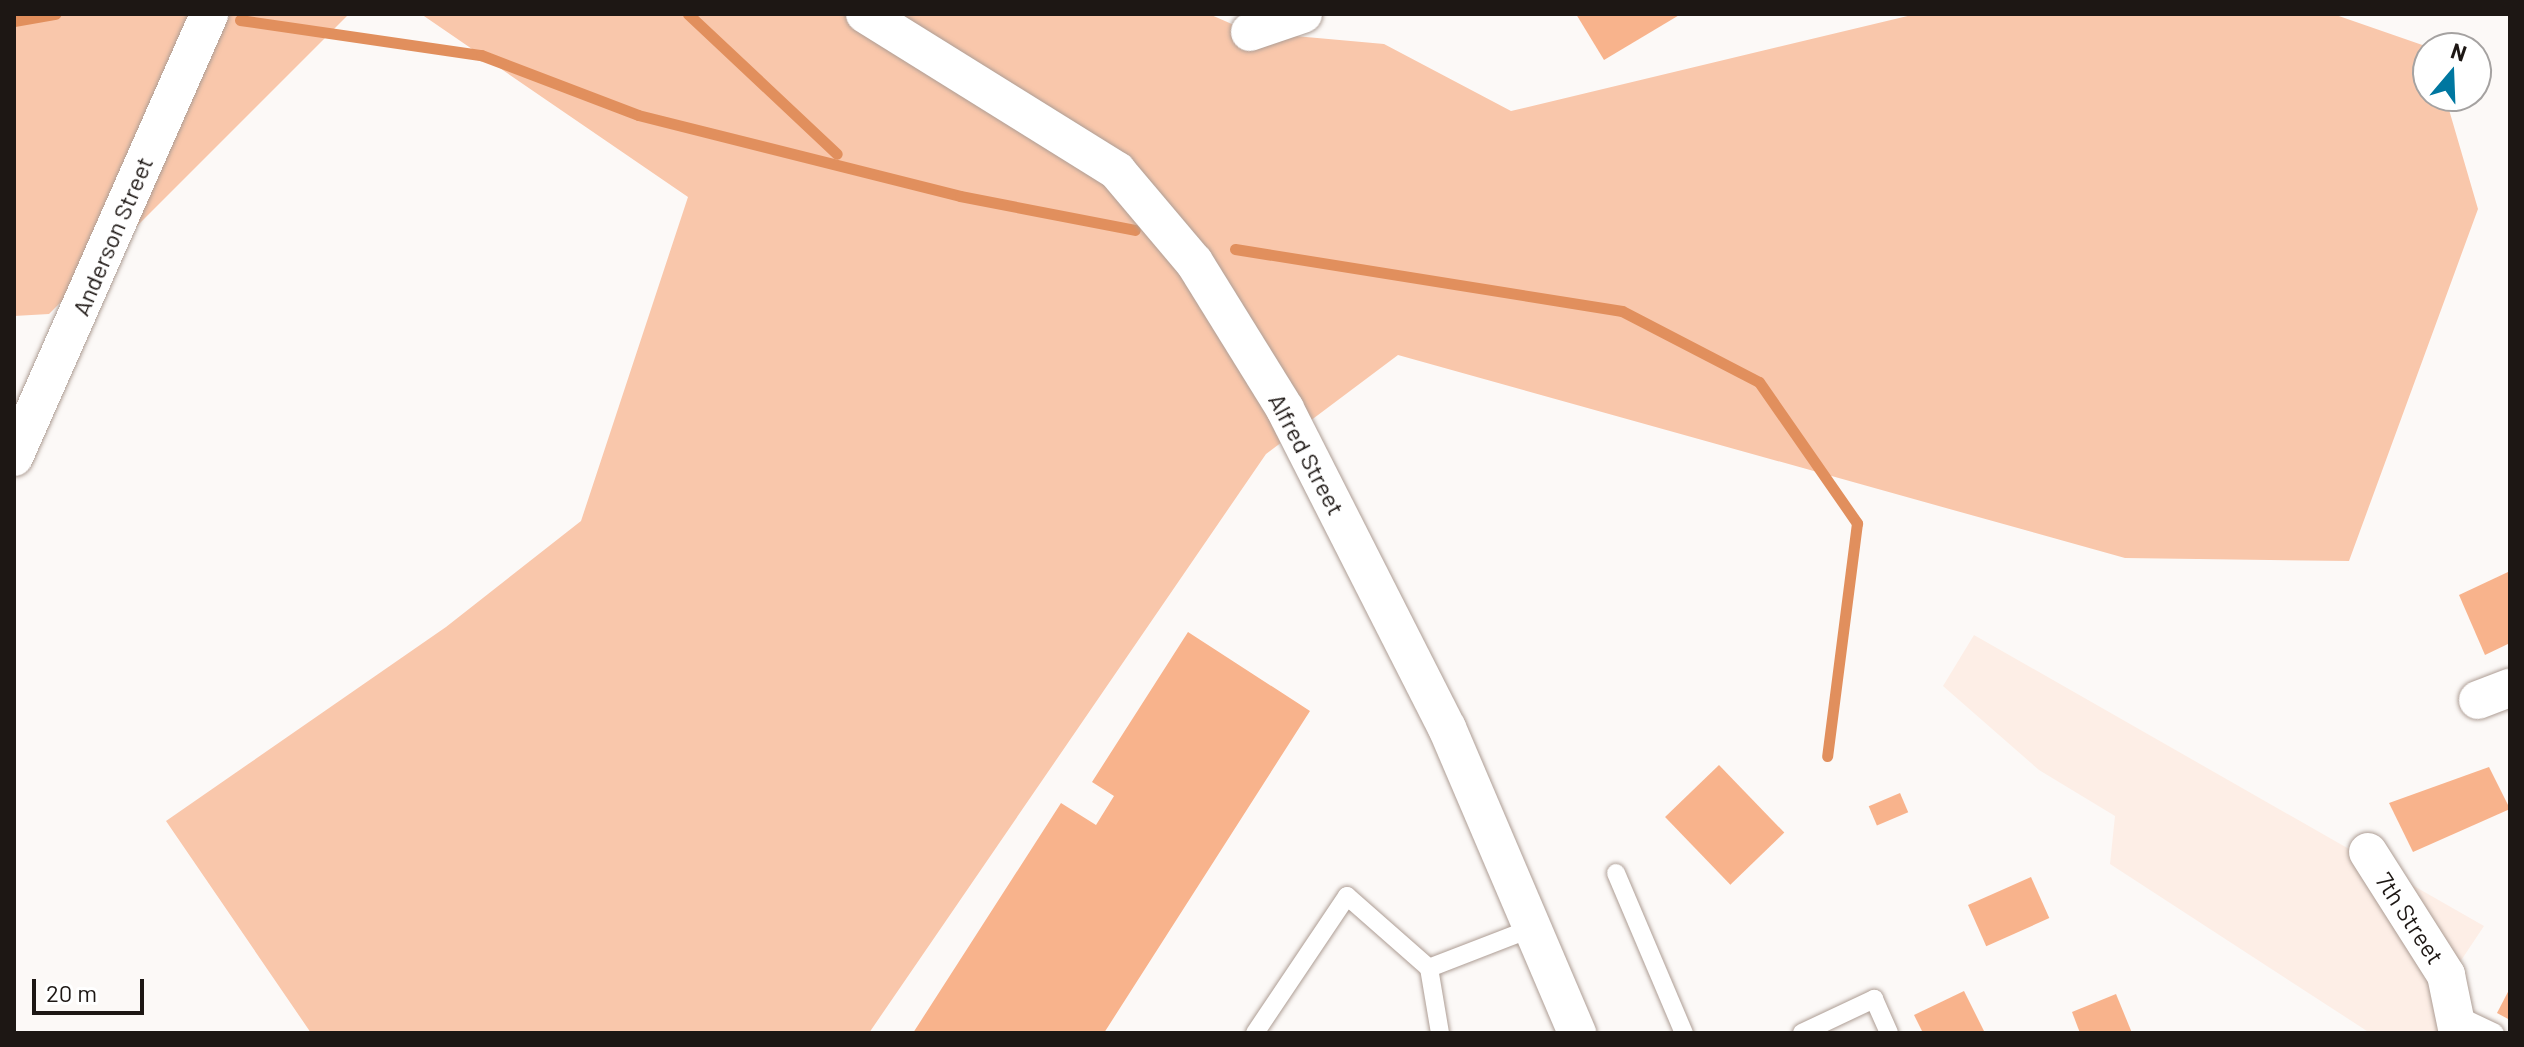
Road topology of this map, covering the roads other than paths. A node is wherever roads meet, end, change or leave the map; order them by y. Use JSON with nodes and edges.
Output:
{"nodes":[{"id":1,"x":209,"y":14,"type":"edge"},
{"id":2,"x":865,"y":14,"type":"edge"},
{"id":3,"x":1303,"y":14,"type":"edge"},
{"id":4,"x":1250,"y":32,"type":"dead end"},
{"id":5,"x":14,"y":457,"type":"edge"},
{"id":6,"x":2368,"y":852,"type":"dead end"},
{"id":7,"x":1616,"y":873,"type":"dead end"},
{"id":8,"x":1527,"y":930,"type":"junction"},
{"id":9,"x":1429,"y":968,"type":"junction"},
{"id":10,"x":2456,"y":1024,"type":"edge"},
{"id":11,"x":1255,"y":1033,"type":"edge"},
{"id":12,"x":1440,"y":1033,"type":"edge"},
{"id":13,"x":1577,"y":1033,"type":"edge"},
{"id":14,"x":1684,"y":1033,"type":"edge"},
{"id":15,"x":1802,"y":1033,"type":"edge"},
{"id":16,"x":1889,"y":1033,"type":"edge"},
{"id":17,"x":2495,"y":1033,"type":"edge"}],
"edges":[{"from":1,"to":5,"type":"street","name":"Anderson Street"},
{"from":2,"to":8,"type":"street","name":"Alfred Street"},
{"from":3,"to":4,"type":"street"},
{"from":6,"to":10,"type":"street","name":"7th Street"},
{"from":7,"to":14,"type":"lane"},
{"from":8,"to":9,"type":"lane"},
{"from":8,"to":13,"type":"street","name":"Alfred Street"},
{"from":9,"to":11,"type":"lane"},
{"from":9,"to":12,"type":"lane"},
{"from":10,"to":17,"type":"lane"},
{"from":15,"to":16,"type":"lane"}]}
